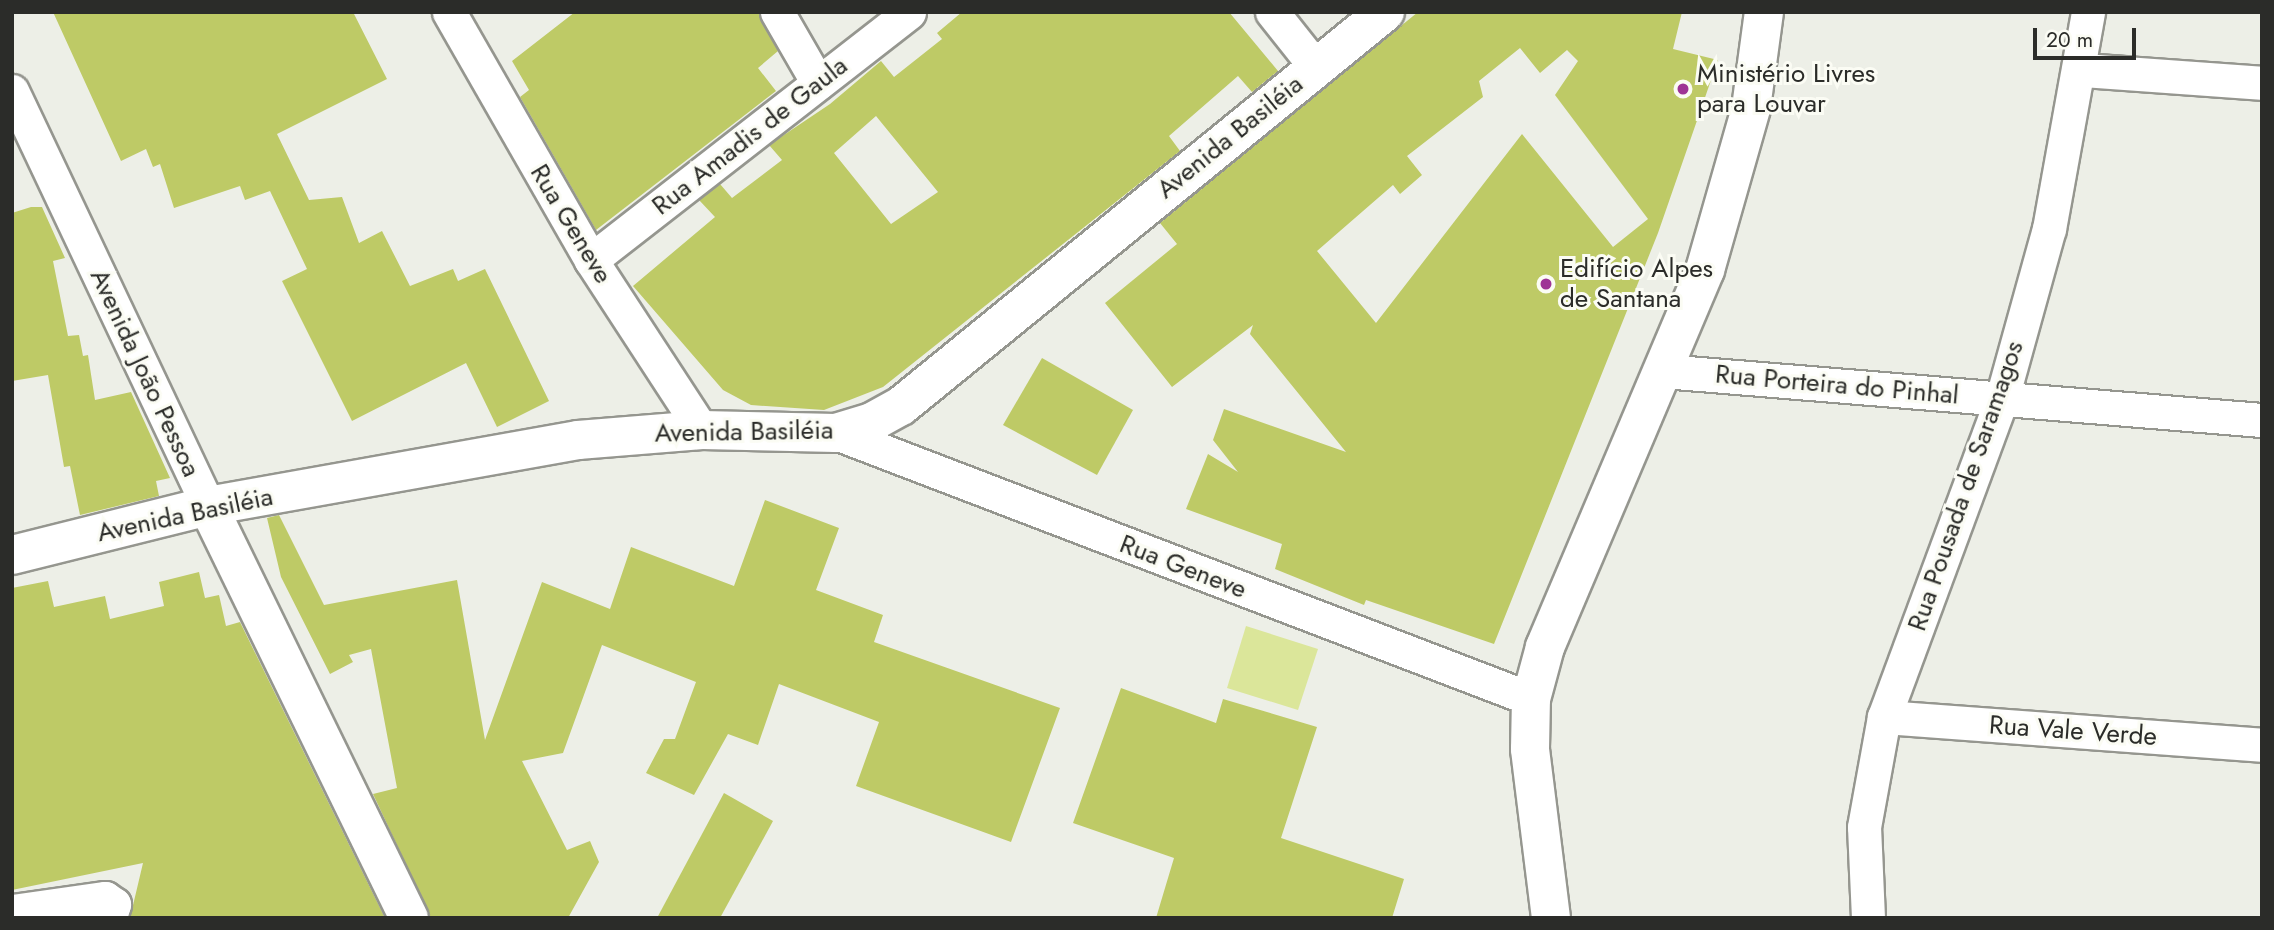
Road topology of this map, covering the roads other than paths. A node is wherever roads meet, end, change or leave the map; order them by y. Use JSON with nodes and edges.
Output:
{"nodes":[{"id":1,"x":449,"y":12,"type":"edge"},
{"id":2,"x":777,"y":12,"type":"edge"},
{"id":3,"x":909,"y":12,"type":"edge"},
{"id":4,"x":1272,"y":12,"type":"edge"},
{"id":5,"x":1385,"y":12,"type":"edge"},
{"id":6,"x":1764,"y":12,"type":"edge"},
{"id":7,"x":2088,"y":12,"type":"edge"},
{"id":8,"x":1315,"y":66,"type":"junction"},
{"id":9,"x":2082,"y":69,"type":"junction"},
{"id":10,"x":818,"y":83,"type":"junction"},
{"id":11,"x":2262,"y":83,"type":"edge"},
{"id":12,"x":12,"y":91,"type":"edge"},
{"id":13,"x":591,"y":260,"type":"junction"},
{"id":14,"x":1663,"y":371,"type":"junction"},
{"id":15,"x":2002,"y":398,"type":"junction"},
{"id":16,"x":2262,"y":420,"type":"edge"},
{"id":17,"x":702,"y":430,"type":"junction"},
{"id":18,"x":836,"y":433,"type":"junction"},
{"id":19,"x":208,"y":506,"type":"junction"},
{"id":20,"x":12,"y":555,"type":"edge"},
{"id":21,"x":1531,"y":699,"type":"junction"},
{"id":22,"x":1884,"y":717,"type":"junction"},
{"id":23,"x":2262,"y":745,"type":"edge"},
{"id":24,"x":12,"y":911,"type":"edge"},
{"id":25,"x":110,"y":918,"type":"edge"},
{"id":26,"x":409,"y":918,"type":"edge"},
{"id":27,"x":1551,"y":918,"type":"edge"},
{"id":28,"x":1868,"y":918,"type":"edge"}],
"edges":[{"from":1,"to":13,"type":"street","name":"Rua Geneve"},
{"from":2,"to":10,"type":"street"},
{"from":3,"to":10,"type":"street","name":"Rua Amadis de Gaula"},
{"from":4,"to":8,"type":"street"},
{"from":5,"to":8,"type":"street","name":"Avenida Basiléia"},
{"from":6,"to":14,"type":"street"},
{"from":7,"to":9,"type":"street","name":"Rua Pousada de Saramagos"},
{"from":8,"to":18,"type":"street","name":"Avenida Basiléia"},
{"from":9,"to":11,"type":"street"},
{"from":9,"to":15,"type":"street","name":"Rua Pousada de Saramagos"},
{"from":10,"to":13,"type":"street","name":"Rua Amadis de Gaula"},
{"from":12,"to":19,"type":"street","name":"Avenida João Pessoa"},
{"from":13,"to":17,"type":"street","name":"Rua Geneve"},
{"from":14,"to":15,"type":"street","name":"Rua Porteira do Pinhal"},
{"from":14,"to":21,"type":"street"},
{"from":15,"to":16,"type":"street","name":"Rua Porteira do Pinhal"},
{"from":15,"to":22,"type":"street","name":"Rua Pousada de Saramagos"},
{"from":17,"to":18,"type":"street","name":"Avenida Basiléia"},
{"from":17,"to":19,"type":"street","name":"Avenida Basiléia"},
{"from":18,"to":21,"type":"street","name":"Rua Geneve"},
{"from":19,"to":20,"type":"street","name":"Avenida Basiléia"},
{"from":19,"to":26,"type":"street","name":"Avenida João Pessoa"},
{"from":21,"to":27,"type":"street"},
{"from":22,"to":23,"type":"street","name":"Rua Vale Verde"},
{"from":22,"to":28,"type":"street","name":"Rua Pousada de Saramagos"},
{"from":24,"to":25,"type":"street"}]}
